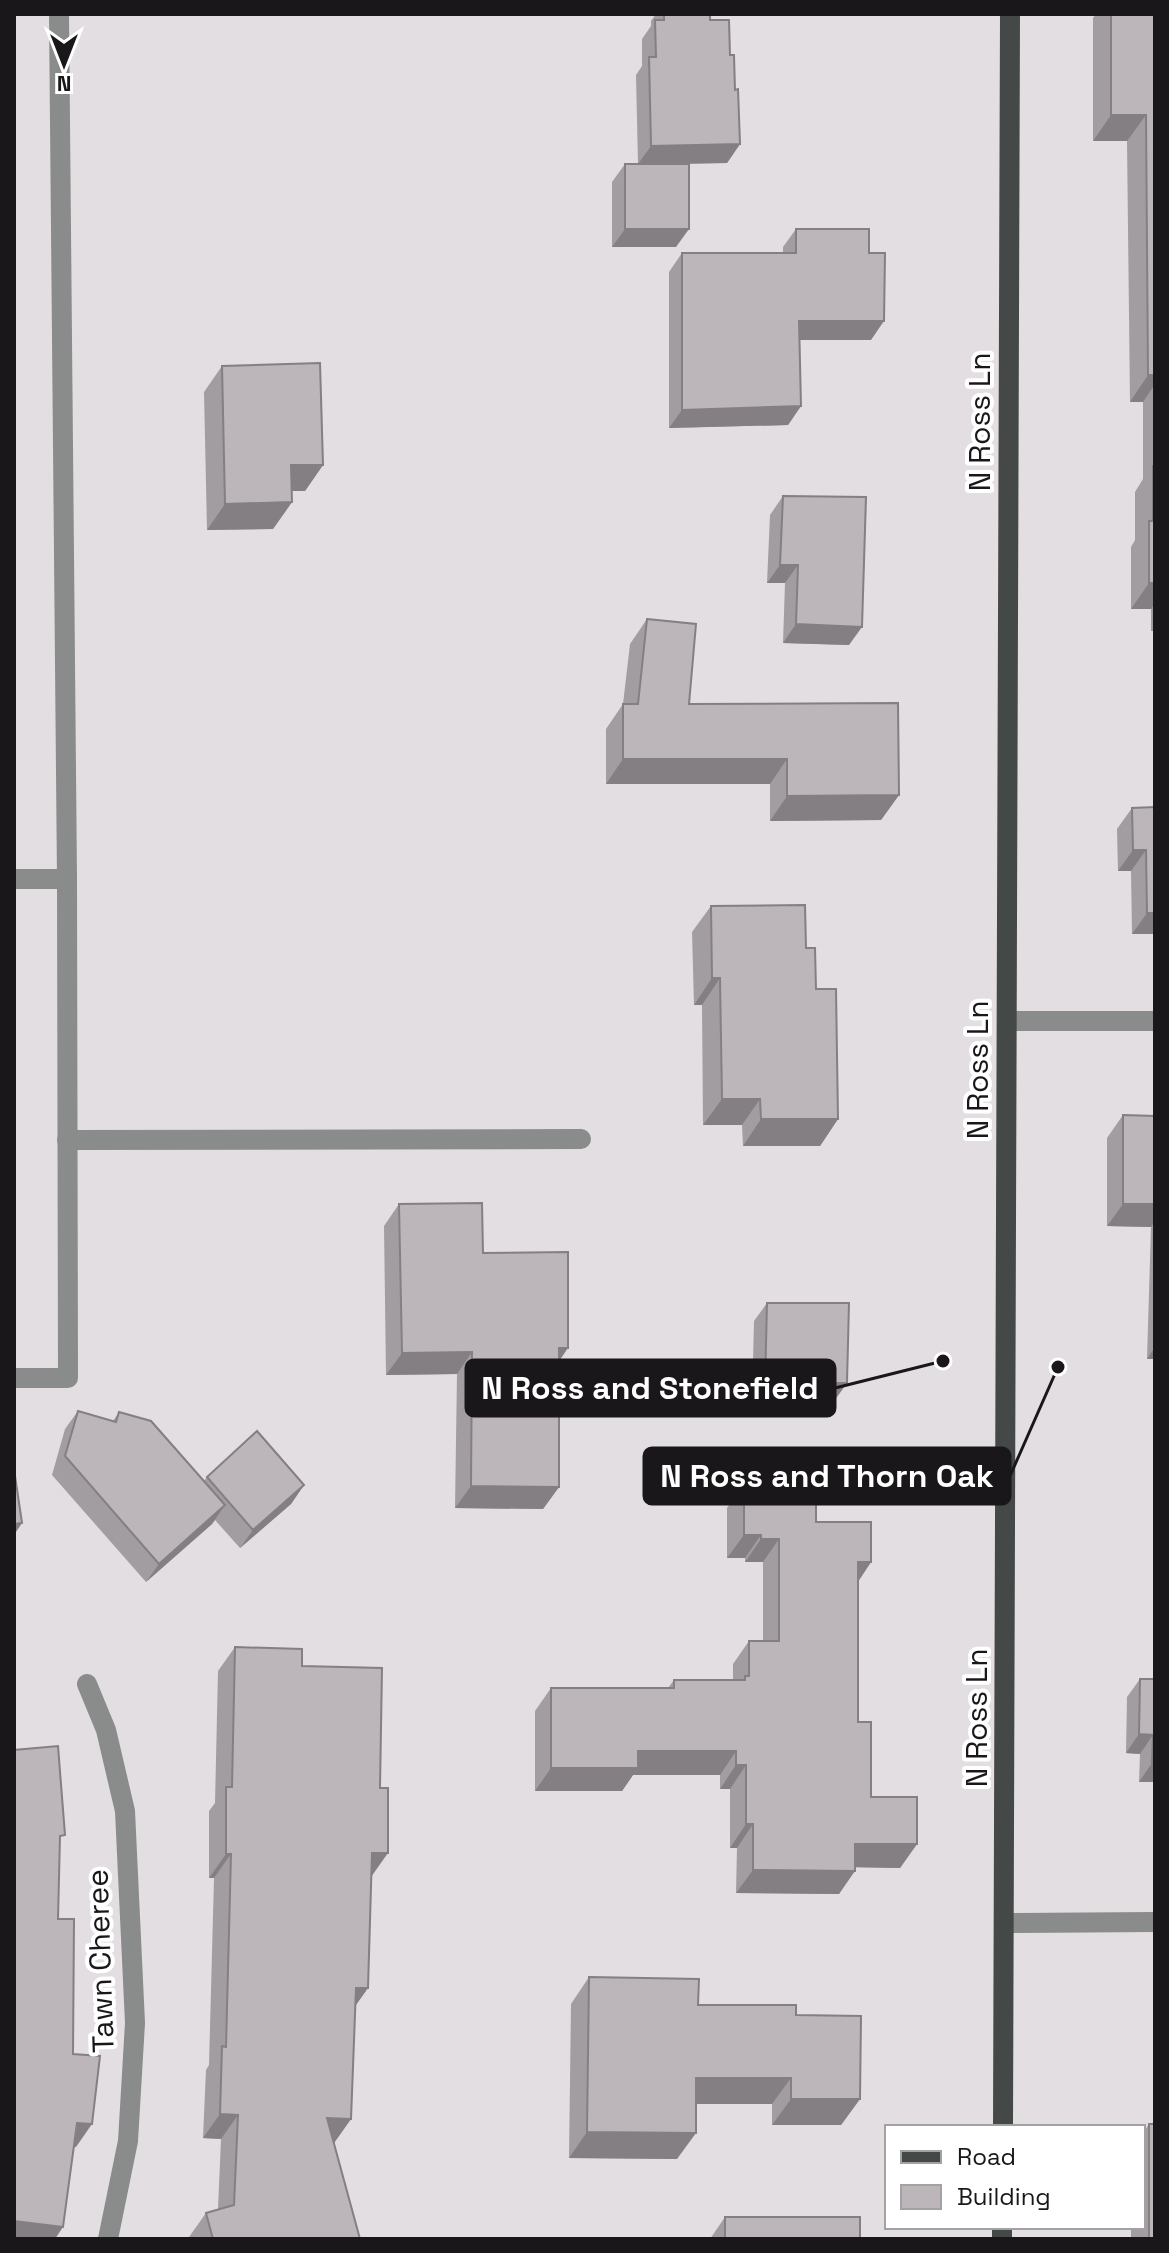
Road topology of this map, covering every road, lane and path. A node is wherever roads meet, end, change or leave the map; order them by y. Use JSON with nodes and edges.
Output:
{"nodes":[{"id":1,"x":59,"y":14,"type":"edge"},
{"id":2,"x":1010,"y":14,"type":"edge"},
{"id":3,"x":14,"y":879,"type":"edge"},
{"id":4,"x":67,"y":879,"type":"junction"},
{"id":5,"x":1007,"y":1021,"type":"junction"},
{"id":6,"x":1155,"y":1021,"type":"edge"},
{"id":7,"x":581,"y":1139,"type":"dead end"},
{"id":8,"x":67,"y":1140,"type":"junction"},
{"id":9,"x":14,"y":1378,"type":"edge"},
{"id":10,"x":87,"y":1684,"type":"dead end"},
{"id":11,"x":1155,"y":1922,"type":"edge"},
{"id":12,"x":1005,"y":1923,"type":"junction"},
{"id":13,"x":1003,"y":2125,"type":"edge"},
{"id":14,"x":108,"y":2239,"type":"edge"}],
"edges":[{"from":1,"to":4,"type":"street"},
{"from":2,"to":5,"type":"main road","name":"N Ross Ln"},
{"from":3,"to":4,"type":"street"},
{"from":4,"to":8,"type":"street"},
{"from":5,"to":6,"type":"street"},
{"from":5,"to":12,"type":"main road","name":"N Ross Ln"},
{"from":7,"to":8,"type":"street"},
{"from":8,"to":9,"type":"street"},
{"from":10,"to":14,"type":"street","name":"Tawn Cheree"},
{"from":11,"to":12,"type":"street"},
{"from":12,"to":13,"type":"main road","name":"N Ross Ln"}]}
